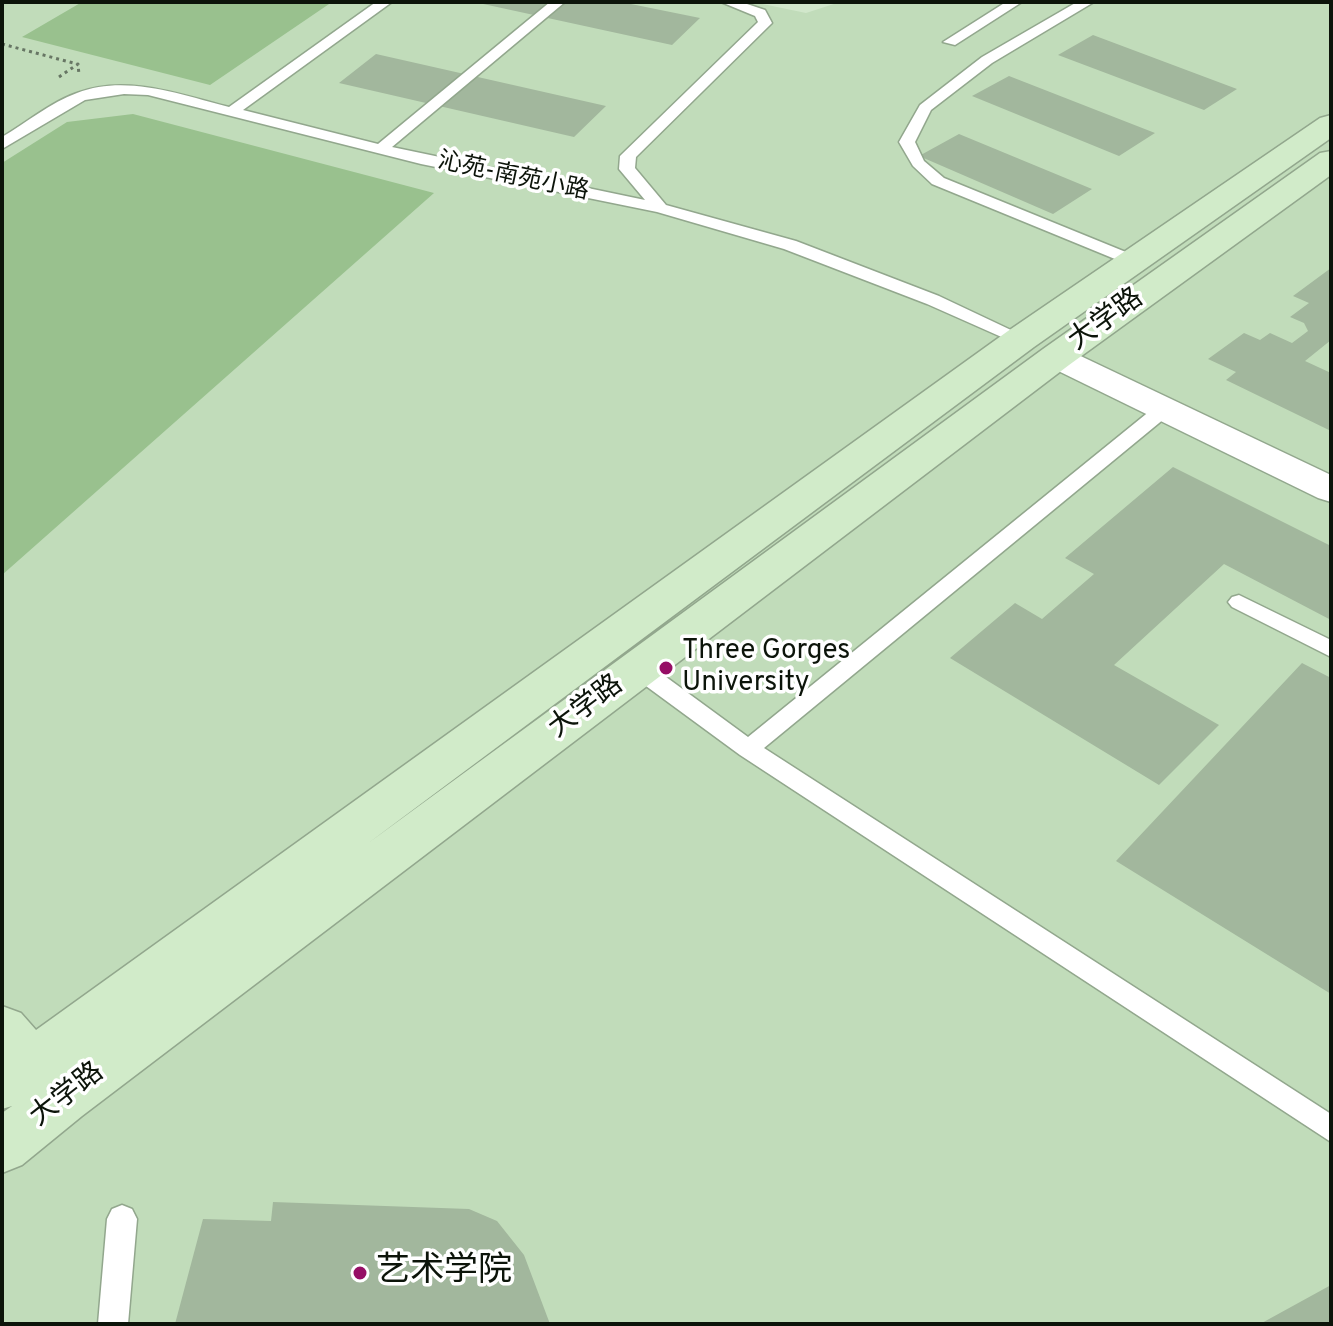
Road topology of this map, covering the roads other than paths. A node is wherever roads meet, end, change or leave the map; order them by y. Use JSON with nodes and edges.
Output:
{"nodes":[{"id":1,"x":385,"y":2,"type":"edge"},
{"id":2,"x":558,"y":2,"type":"edge"},
{"id":3,"x":728,"y":2,"type":"edge"},
{"id":4,"x":1015,"y":2,"type":"edge"},
{"id":5,"x":1087,"y":2,"type":"edge"},
{"id":6,"x":950,"y":42,"type":"dead end"},
{"id":7,"x":231,"y":112,"type":"junction"},
{"id":8,"x":1331,"y":124,"type":"edge"},
{"id":9,"x":2,"y":144,"type":"edge"},
{"id":10,"x":381,"y":149,"type":"junction"},
{"id":11,"x":1331,"y":160,"type":"edge"},
{"id":12,"x":660,"y":208,"type":"junction"},
{"id":13,"x":1132,"y":261,"type":"junction"},
{"id":14,"x":1038,"y":348,"type":"junction"},
{"id":15,"x":1163,"y":410,"type":"junction"},
{"id":16,"x":1331,"y":490,"type":"edge"},
{"id":17,"x":1239,"y":602,"type":"dead end"},
{"id":18,"x":1331,"y":649,"type":"edge"},
{"id":19,"x":639,"y":669,"type":"junction"},
{"id":20,"x":748,"y":749,"type":"junction"},
{"id":21,"x":24,"y":1069,"type":"edge"},
{"id":22,"x":1331,"y":1129,"type":"edge"},
{"id":23,"x":2,"y":1147,"type":"edge"},
{"id":24,"x":122,"y":1219,"type":"dead end"},
{"id":25,"x":113,"y":1324,"type":"edge"}],
"edges":[{"from":1,"to":7,"type":"lane"},
{"from":2,"to":10,"type":"lane"},
{"from":3,"to":12,"type":"lane"},
{"from":4,"to":6,"type":"lane"},
{"from":5,"to":13,"type":"lane"},
{"from":7,"to":9,"type":"lane","name":"沁苑-南苑小路"},
{"from":7,"to":10,"type":"lane","name":"沁苑-南苑小路"},
{"from":8,"to":13,"type":"main road","name":"大学路"},
{"from":10,"to":12,"type":"lane","name":"沁苑-南苑小路"},
{"from":11,"to":14,"type":"main road","name":"大学路"},
{"from":12,"to":14,"type":"lane","name":"沁苑-南苑小路"},
{"from":13,"to":14,"type":"main road","name":"大学路"},
{"from":14,"to":15,"type":"street"},
{"from":14,"to":19,"type":"main road","name":"大学路"},
{"from":14,"to":21,"type":"main road","name":"大学路"},
{"from":15,"to":16,"type":"street"},
{"from":15,"to":20,"type":"lane"},
{"from":17,"to":18,"type":"lane"},
{"from":19,"to":20,"type":"lane"},
{"from":19,"to":21,"type":"main road","name":"大学路"},
{"from":20,"to":22,"type":"lane"},
{"from":21,"to":23,"type":"main road","name":"大学路"},
{"from":24,"to":25,"type":"lane"}]}
